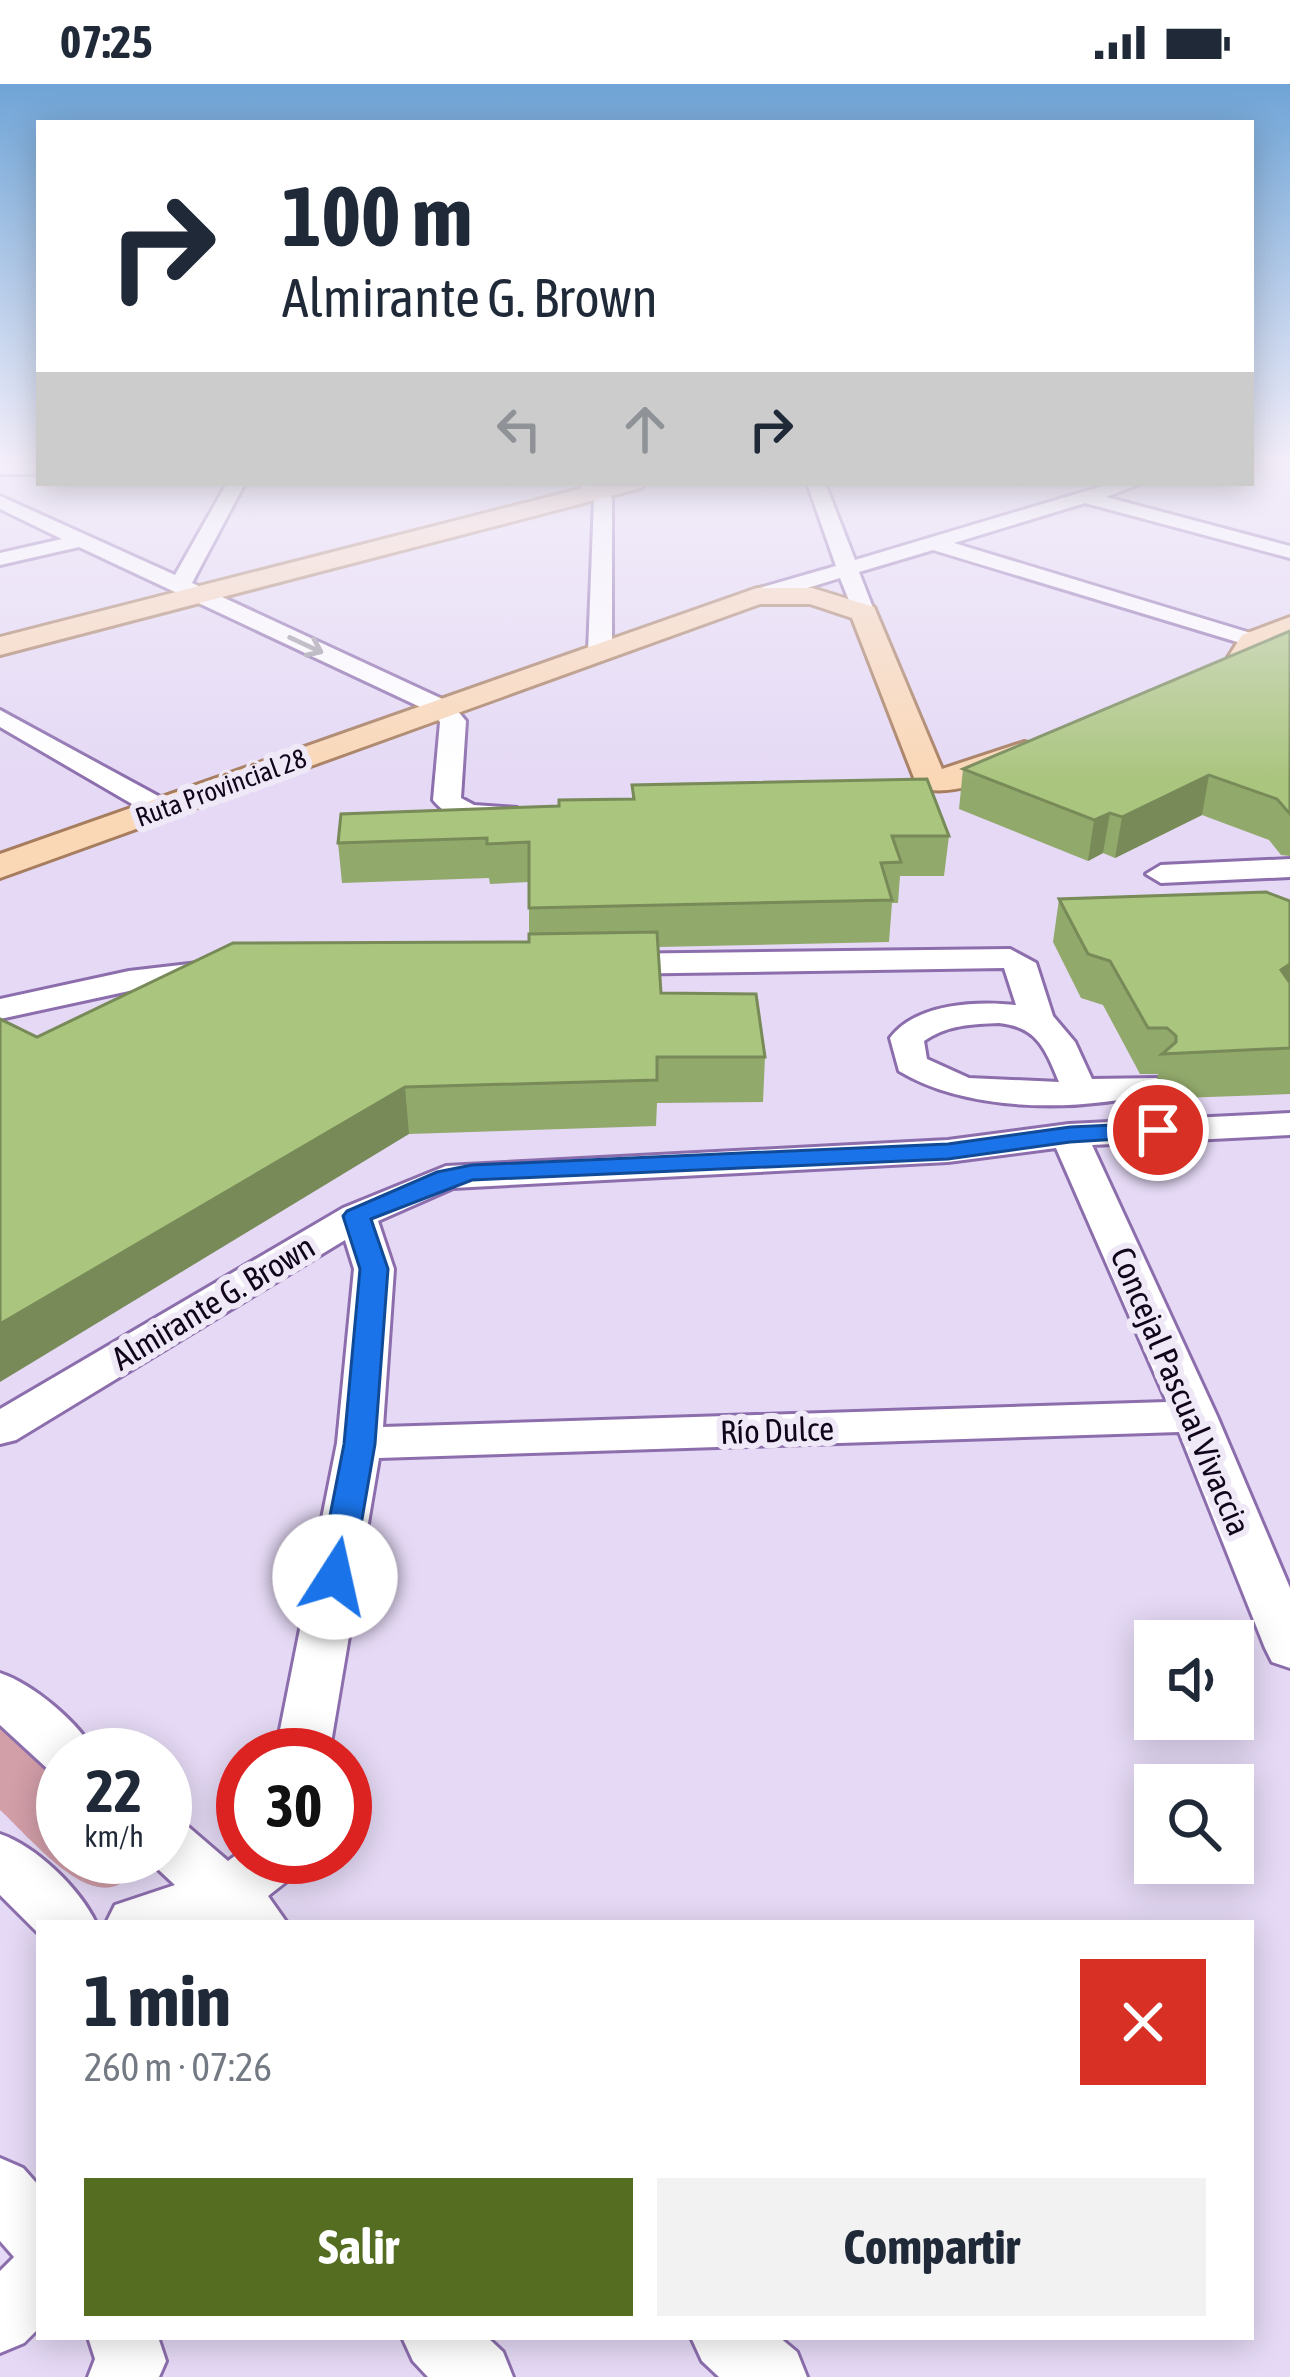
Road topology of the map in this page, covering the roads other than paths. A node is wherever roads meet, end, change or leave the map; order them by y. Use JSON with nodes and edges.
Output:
{"nodes":[{"id":1,"x":140,"y":567,"type":"edge"},
{"id":2,"x":200,"y":567,"type":"edge"},
{"id":3,"x":281,"y":567,"type":"edge"},
{"id":4,"x":599,"y":567,"type":"edge"},
{"id":5,"x":845,"y":567,"type":"edge"},
{"id":6,"x":863,"y":567,"type":"edge"},
{"id":7,"x":1003,"y":567,"type":"edge"},
{"id":8,"x":847,"y":572,"type":"junction"},
{"id":9,"x":190,"y":590,"type":"junction"},
{"id":10,"x":757,"y":596,"type":"junction"},
{"id":11,"x":864,"y":614,"type":"junction"},
{"id":12,"x":0,"y":642,"type":"edge"},
{"id":13,"x":1289,"y":643,"type":"edge"},
{"id":14,"x":1248,"y":650,"type":"junction"},
{"id":15,"x":600,"y":652,"type":"junction"},
{"id":16,"x":1205,"y":675,"type":"edge"},
{"id":17,"x":442,"y":708,"type":"junction"},
{"id":18,"x":0,"y":717,"type":"edge"},
{"id":19,"x":1049,"y":741,"type":"edge"},
{"id":20,"x":161,"y":809,"type":"junction"},
{"id":21,"x":544,"y":813,"type":"edge"},
{"id":22,"x":0,"y":867,"type":"edge"},
{"id":23,"x":1161,"y":874,"type":"dead end"},
{"id":24,"x":1276,"y":878,"type":"edge"},
{"id":25,"x":578,"y":964,"type":"edge"},
{"id":26,"x":248,"y":970,"type":"edge"},
{"id":27,"x":0,"y":1009,"type":"edge"},
{"id":28,"x":1038,"y":1023,"type":"junction"},
{"id":29,"x":1146,"y":1085,"type":"dead end"},
{"id":30,"x":1079,"y":1088,"type":"junction"},
{"id":31,"x":1290,"y":1124,"type":"edge"},
{"id":32,"x":1070,"y":1135,"type":"junction"},
{"id":33,"x":357,"y":1216,"type":"junction"},
{"id":34,"x":1195,"y":1416,"type":"junction"},
{"id":35,"x":0,"y":1429,"type":"edge"},
{"id":36,"x":359,"y":1444,"type":"junction"},
{"id":37,"x":1270,"y":1553,"type":"edge"},
{"id":38,"x":1290,"y":1648,"type":"edge"},
{"id":39,"x":0,"y":1694,"type":"edge"},
{"id":40,"x":38,"y":1728,"type":"edge"},
{"id":41,"x":307,"y":1728,"type":"edge"},
{"id":42,"x":2,"y":1865,"type":"edge"},
{"id":43,"x":192,"y":1865,"type":"edge"},
{"id":44,"x":242,"y":1909,"type":"edge"},
{"id":45,"x":64,"y":1920,"type":"edge"},
{"id":46,"x":158,"y":1920,"type":"edge"},
{"id":47,"x":0,"y":2191,"type":"edge"},
{"id":48,"x":36,"y":2233,"type":"edge"},
{"id":49,"x":36,"y":2283,"type":"edge"},
{"id":50,"x":0,"y":2319,"type":"edge"},
{"id":51,"x":123,"y":2340,"type":"edge"},
{"id":52,"x":440,"y":2340,"type":"edge"},
{"id":53,"x":729,"y":2340,"type":"edge"},
{"id":54,"x":123,"y":2377,"type":"edge"},
{"id":55,"x":478,"y":2377,"type":"edge"},
{"id":56,"x":772,"y":2377,"type":"edge"}],
"edges":[{"from":1,"to":9,"type":"street"},
{"from":2,"to":9,"type":"street"},
{"from":3,"to":9,"type":"main road"},
{"from":4,"to":15,"type":"street"},
{"from":5,"to":8,"type":"street"},
{"from":6,"to":8,"type":"street"},
{"from":7,"to":14,"type":"street"},
{"from":8,"to":10,"type":"street"},
{"from":8,"to":11,"type":"street"},
{"from":9,"to":12,"type":"main road"},
{"from":9,"to":17,"type":"street","one_way":true},
{"from":10,"to":11,"type":"main road"},
{"from":10,"to":15,"type":"main road","name":"Ruta Provincial 28"},
{"from":11,"to":19,"type":"main road"},
{"from":13,"to":14,"type":"main road"},
{"from":14,"to":16,"type":"main road"},
{"from":15,"to":17,"type":"main road","name":"Ruta Provincial 28"},
{"from":17,"to":20,"type":"main road","name":"Ruta Provincial 28"},
{"from":17,"to":21,"type":"street"},
{"from":18,"to":20,"type":"street"},
{"from":20,"to":22,"type":"main road","name":"Ruta Provincial 28"},
{"from":23,"to":24,"type":"street"},
{"from":25,"to":28,"type":"street"},
{"from":26,"to":27,"type":"street"},
{"from":28,"to":30,"type":"street"},
{"from":28,"to":30,"type":"street"},
{"from":29,"to":30,"type":"street"},
{"from":31,"to":32,"type":"street","name":"Almirante G. Brown"},
{"from":32,"to":33,"type":"street","name":"Almirante G. Brown"},
{"from":32,"to":34,"type":"street","name":"Concejal Pascual Vivaccia"},
{"from":33,"to":35,"type":"street","name":"Almirante G. Brown"},
{"from":33,"to":36,"type":"street"},
{"from":34,"to":36,"type":"street","name":"Río Dulce"},
{"from":34,"to":37,"type":"street","name":"Concejal Pascual Vivaccia"},
{"from":36,"to":41,"type":"street"},
{"from":37,"to":38,"type":"street","name":"Concejal Pascual Vivaccia"},
{"from":39,"to":40,"type":"street"},
{"from":42,"to":45,"type":"street"},
{"from":43,"to":44,"type":"street"},
{"from":44,"to":46,"type":"street"},
{"from":47,"to":48,"type":"street"},
{"from":49,"to":50,"type":"street"},
{"from":51,"to":54,"type":"street"},
{"from":52,"to":55,"type":"street"},
{"from":53,"to":56,"type":"street"}]}
